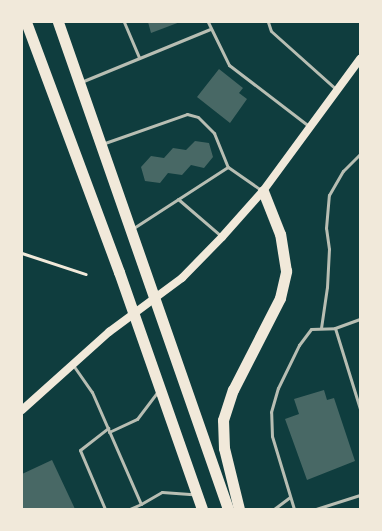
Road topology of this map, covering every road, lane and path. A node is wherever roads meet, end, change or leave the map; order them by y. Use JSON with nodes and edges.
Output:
{"nodes":[{"id":1,"x":26,"y":22,"type":"edge"},
{"id":2,"x":58,"y":22,"type":"edge"},
{"id":3,"x":124,"y":22,"type":"edge"},
{"id":4,"x":208,"y":22,"type":"edge"},
{"id":5,"x":268,"y":22,"type":"edge"},
{"id":6,"x":210,"y":29,"type":"junction"},
{"id":7,"x":139,"y":58,"type":"junction"},
{"id":8,"x":360,"y":59,"type":"edge"},
{"id":9,"x":80,"y":83,"type":"junction"},
{"id":10,"x":337,"y":90,"type":"junction"},
{"id":11,"x":310,"y":127,"type":"junction"},
{"id":12,"x":101,"y":144,"type":"junction"},
{"id":13,"x":360,"y":154,"type":"edge"},
{"id":14,"x":228,"y":167,"type":"junction"},
{"id":15,"x":262,"y":191,"type":"junction"},
{"id":16,"x":178,"y":199,"type":"junction"},
{"id":17,"x":131,"y":230,"type":"junction"},
{"id":18,"x":222,"y":237,"type":"junction"},
{"id":19,"x":22,"y":253,"type":"edge"},
{"id":20,"x":86,"y":274,"type":"dead end"},
{"id":21,"x":156,"y":298,"type":"junction"},
{"id":22,"x":133,"y":314,"type":"junction"},
{"id":23,"x":360,"y":319,"type":"edge"},
{"id":24,"x":321,"y":328,"type":"junction"},
{"id":25,"x":335,"y":328,"type":"junction"},
{"id":26,"x":72,"y":364,"type":"junction"},
{"id":27,"x":160,"y":388,"type":"junction"},
{"id":28,"x":360,"y":409,"type":"edge"},
{"id":29,"x":22,"y":410,"type":"edge"},
{"id":30,"x":109,"y":430,"type":"junction"},
{"id":31,"x":197,"y":495,"type":"junction"},
{"id":32,"x":360,"y":495,"type":"edge"},
{"id":33,"x":290,"y":497,"type":"junction"},
{"id":34,"x":141,"y":504,"type":"junction"},
{"id":35,"x":105,"y":509,"type":"edge"},
{"id":36,"x":130,"y":509,"type":"edge"},
{"id":37,"x":202,"y":509,"type":"edge"},
{"id":38,"x":228,"y":509,"type":"edge"},
{"id":39,"x":239,"y":509,"type":"edge"},
{"id":40,"x":274,"y":509,"type":"edge"},
{"id":41,"x":294,"y":509,"type":"edge"},
{"id":42,"x":316,"y":509,"type":"edge"}],
"edges":[{"from":1,"to":22,"type":"highway"},
{"from":2,"to":9,"type":"highway"},
{"from":3,"to":7,"type":"lane"},
{"from":4,"to":6,"type":"lane"},
{"from":5,"to":10,"type":"lane"},
{"from":6,"to":7,"type":"lane"},
{"from":6,"to":11,"type":"lane"},
{"from":7,"to":9,"type":"lane"},
{"from":8,"to":10,"type":"main road"},
{"from":9,"to":12,"type":"highway"},
{"from":10,"to":11,"type":"main road"},
{"from":11,"to":15,"type":"main road"},
{"from":12,"to":14,"type":"lane"},
{"from":12,"to":17,"type":"highway"},
{"from":13,"to":24,"type":"lane"},
{"from":14,"to":15,"type":"lane"},
{"from":14,"to":16,"type":"lane"},
{"from":15,"to":18,"type":"main road"},
{"from":15,"to":39,"type":"highway"},
{"from":16,"to":17,"type":"lane"},
{"from":16,"to":18,"type":"lane"},
{"from":17,"to":21,"type":"highway"},
{"from":18,"to":21,"type":"main road"},
{"from":19,"to":20,"type":"path"},
{"from":21,"to":22,"type":"main road"},
{"from":21,"to":38,"type":"highway"},
{"from":22,"to":26,"type":"main road"},
{"from":22,"to":27,"type":"highway"},
{"from":23,"to":25,"type":"lane"},
{"from":24,"to":25,"type":"lane"},
{"from":24,"to":33,"type":"lane"},
{"from":25,"to":28,"type":"lane"},
{"from":26,"to":29,"type":"main road"},
{"from":26,"to":30,"type":"lane"},
{"from":27,"to":30,"type":"lane"},
{"from":27,"to":31,"type":"highway"},
{"from":30,"to":34,"type":"lane"},
{"from":30,"to":35,"type":"lane"},
{"from":31,"to":34,"type":"lane"},
{"from":31,"to":37,"type":"highway"},
{"from":32,"to":42,"type":"lane"},
{"from":33,"to":40,"type":"lane"},
{"from":33,"to":41,"type":"lane"},
{"from":34,"to":36,"type":"lane"}]}
